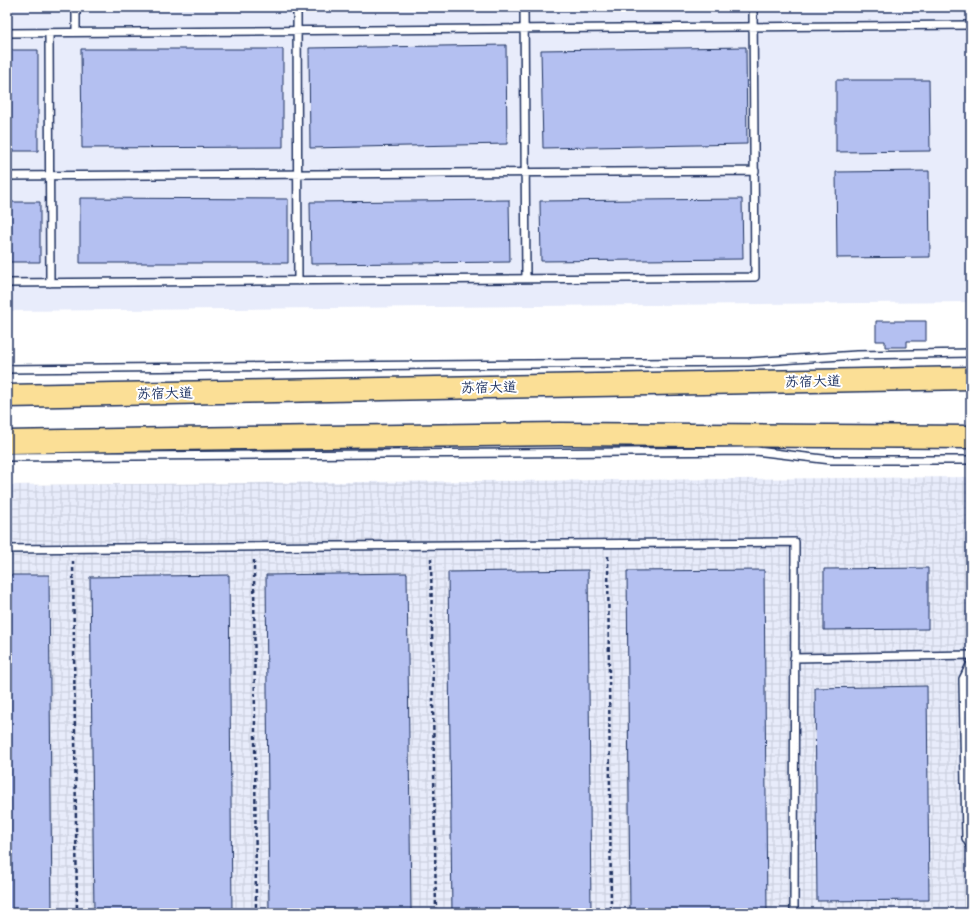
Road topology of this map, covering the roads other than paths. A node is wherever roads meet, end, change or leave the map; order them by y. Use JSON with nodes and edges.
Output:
{"nodes":[{"id":1,"x":76,"y":7,"type":"edge"},
{"id":2,"x":297,"y":7,"type":"edge"},
{"id":3,"x":524,"y":7,"type":"edge"},
{"id":4,"x":753,"y":7,"type":"edge"},
{"id":5,"x":971,"y":25,"type":"edge"},
{"id":6,"x":754,"y":27,"type":"junction"},
{"id":7,"x":525,"y":29,"type":"junction"},
{"id":8,"x":297,"y":30,"type":"junction"},
{"id":9,"x":76,"y":32,"type":"junction"},
{"id":10,"x":7,"y":33,"type":"edge"},
{"id":11,"x":49,"y":33,"type":"junction"},
{"id":12,"x":754,"y":172,"type":"junction"},
{"id":13,"x":526,"y":173,"type":"junction"},
{"id":14,"x":298,"y":174,"type":"junction"},
{"id":15,"x":50,"y":175,"type":"junction"},
{"id":16,"x":7,"y":176,"type":"edge"},
{"id":17,"x":526,"y":279,"type":"junction"},
{"id":18,"x":298,"y":281,"type":"junction"},
{"id":19,"x":7,"y":283,"type":"edge"},
{"id":20,"x":50,"y":283,"type":"junction"},
{"id":21,"x":971,"y":353,"type":"edge"},
{"id":22,"x":7,"y":369,"type":"edge"},
{"id":23,"x":971,"y":378,"type":"edge"},
{"id":24,"x":7,"y":396,"type":"edge"},
{"id":25,"x":971,"y":437,"type":"edge"},
{"id":26,"x":7,"y":442,"type":"edge"},
{"id":27,"x":7,"y":457,"type":"edge"},
{"id":28,"x":971,"y":460,"type":"edge"},
{"id":29,"x":7,"y":549,"type":"edge"},
{"id":30,"x":971,"y":655,"type":"edge"},
{"id":31,"x":794,"y":658,"type":"junction"},
{"id":32,"x":971,"y":663,"type":"edge"},
{"id":33,"x":971,"y":847,"type":"edge"},
{"id":34,"x":794,"y":913,"type":"edge"}],
"edges":[{"from":1,"to":9,"type":"lane"},
{"from":2,"to":8,"type":"lane"},
{"from":3,"to":7,"type":"lane"},
{"from":4,"to":6,"type":"lane"},
{"from":5,"to":6,"type":"lane"},
{"from":6,"to":7,"type":"lane"},
{"from":6,"to":12,"type":"lane"},
{"from":7,"to":8,"type":"lane"},
{"from":7,"to":13,"type":"lane"},
{"from":8,"to":9,"type":"lane"},
{"from":8,"to":14,"type":"lane"},
{"from":9,"to":11,"type":"lane"},
{"from":10,"to":11,"type":"lane"},
{"from":11,"to":15,"type":"lane"},
{"from":12,"to":13,"type":"lane"},
{"from":12,"to":17,"type":"lane"},
{"from":13,"to":14,"type":"lane"},
{"from":13,"to":17,"type":"lane"},
{"from":14,"to":15,"type":"lane"},
{"from":14,"to":18,"type":"lane"},
{"from":15,"to":16,"type":"lane"},
{"from":15,"to":20,"type":"lane"},
{"from":17,"to":18,"type":"lane"},
{"from":18,"to":20,"type":"lane"},
{"from":19,"to":20,"type":"lane"},
{"from":21,"to":22,"type":"lane"},
{"from":23,"to":24,"type":"main road","name":"苏宿大道"},
{"from":25,"to":26,"type":"main road"},
{"from":27,"to":28,"type":"lane"},
{"from":29,"to":31,"type":"lane"},
{"from":30,"to":31,"type":"lane"},
{"from":31,"to":34,"type":"lane"},
{"from":32,"to":33,"type":"lane"}]}
